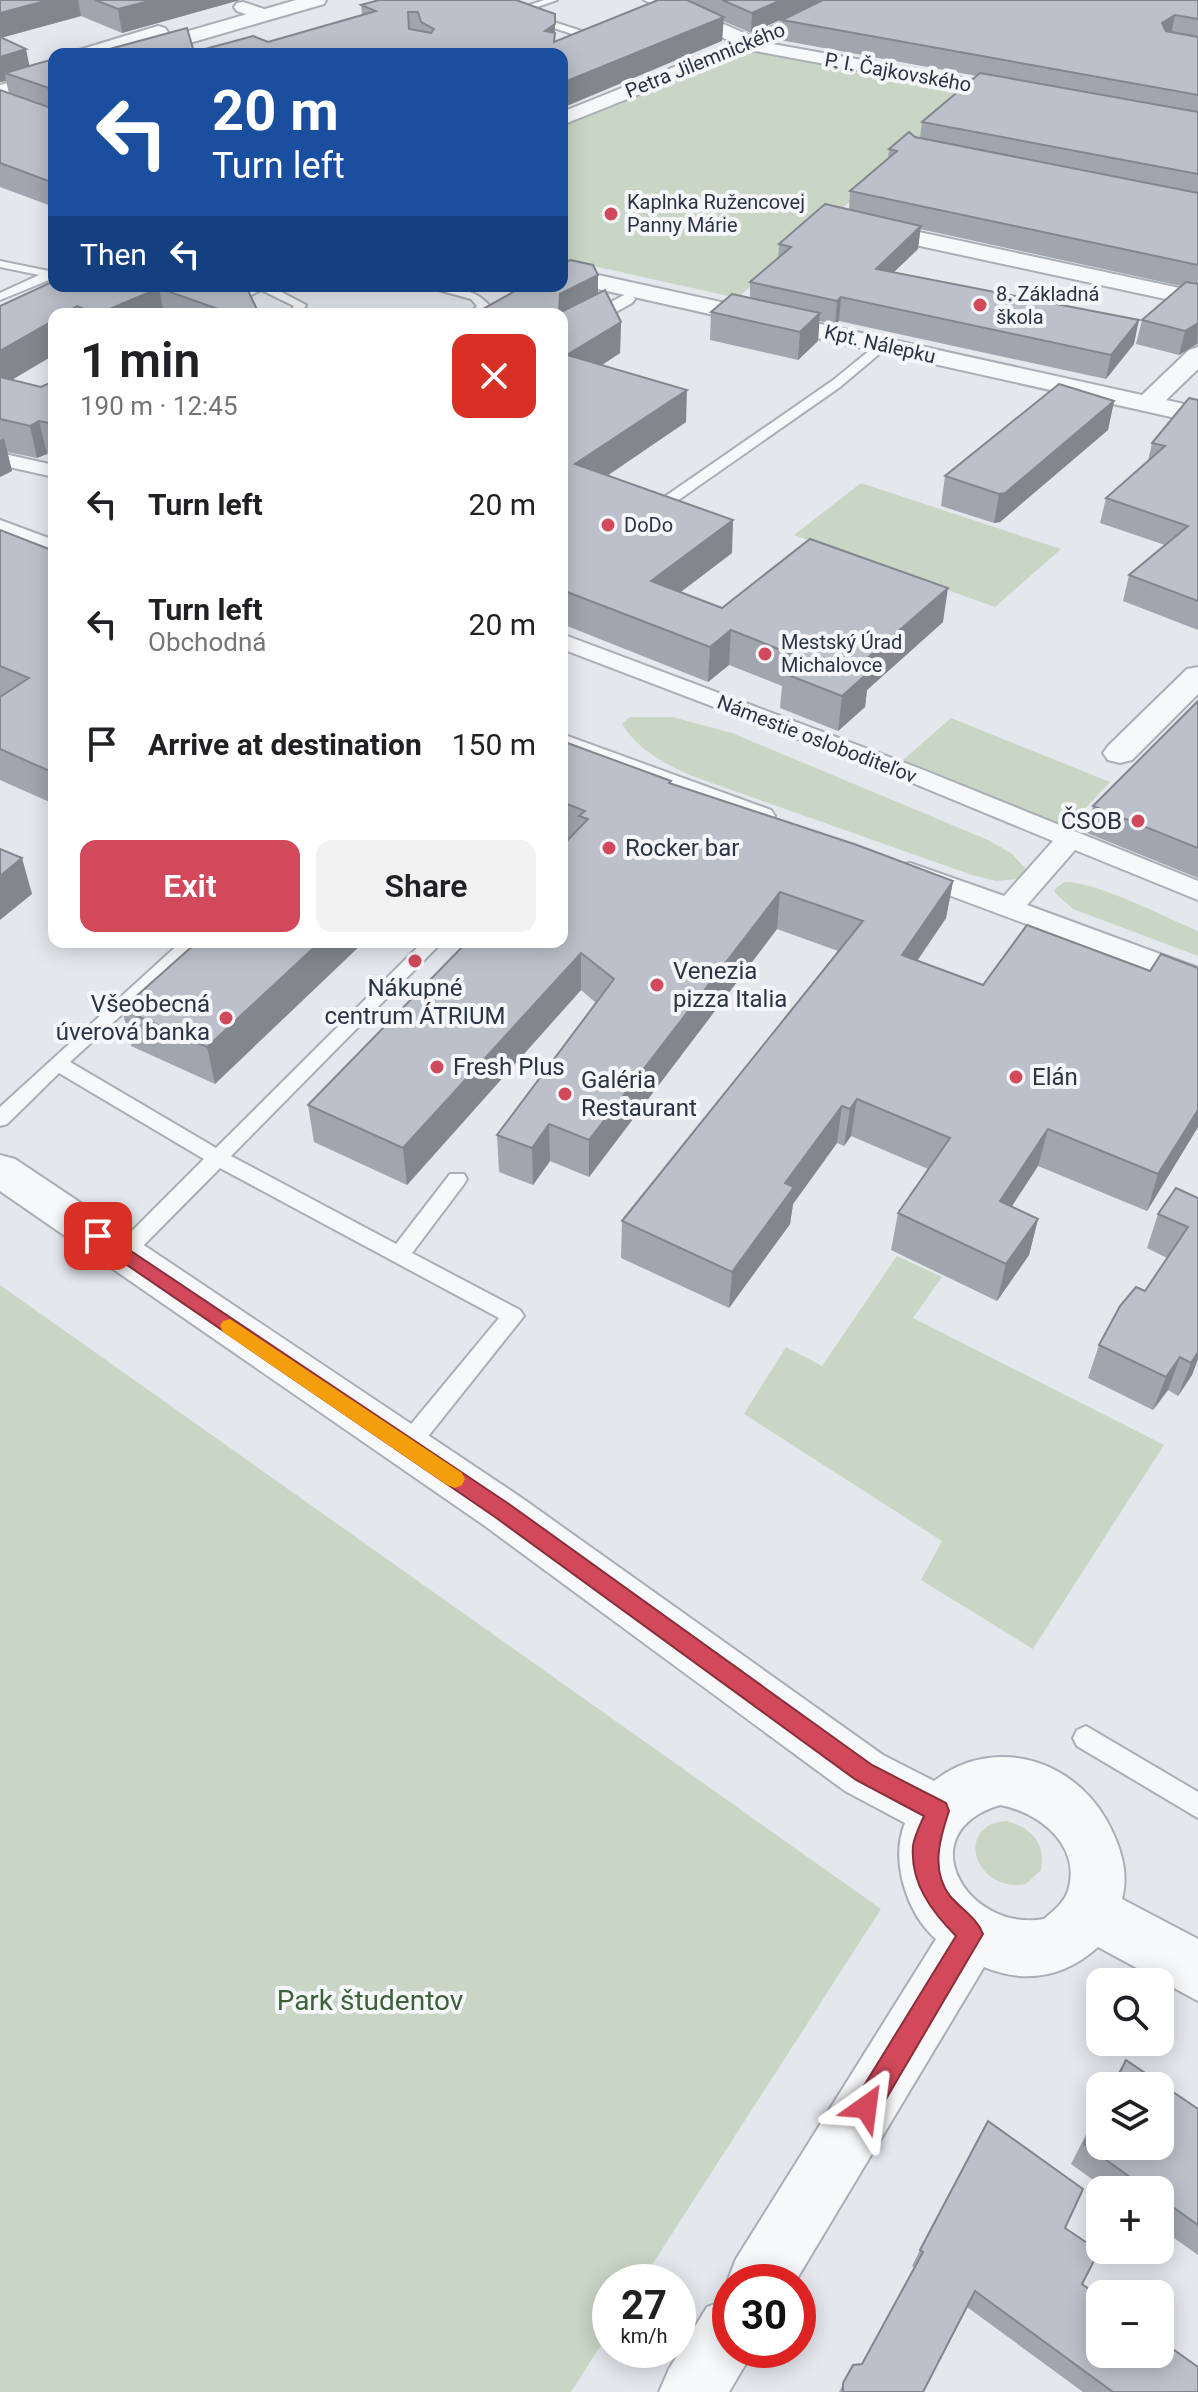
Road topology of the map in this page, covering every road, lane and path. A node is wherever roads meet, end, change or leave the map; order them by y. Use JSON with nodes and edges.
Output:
{"nodes":[{"id":1,"x":317,"y":0,"type":"edge"},
{"id":2,"x":553,"y":0,"type":"edge"},
{"id":3,"x":847,"y":0,"type":"edge"},
{"id":4,"x":266,"y":8,"type":"edge"},
{"id":5,"x":663,"y":9,"type":"edge"},
{"id":6,"x":514,"y":12,"type":"junction"},
{"id":7,"x":503,"y":15,"type":"edge"},
{"id":8,"x":609,"y":34,"type":"edge"},
{"id":9,"x":597,"y":39,"type":"junction"},
{"id":10,"x":582,"y":44,"type":"edge"},
{"id":11,"x":749,"y":44,"type":"junction"},
{"id":12,"x":106,"y":48,"type":"edge"},
{"id":13,"x":148,"y":48,"type":"edge"},
{"id":14,"x":48,"y":66,"type":"edge"},
{"id":15,"x":0,"y":79,"type":"edge"},
{"id":16,"x":48,"y":79,"type":"edge"},
{"id":17,"x":1043,"y":98,"type":"edge"},
{"id":18,"x":4,"y":101,"type":"edge"},
{"id":19,"x":568,"y":117,"type":"edge"},
{"id":20,"x":836,"y":221,"type":"edge"},
{"id":21,"x":0,"y":264,"type":"edge"},
{"id":22,"x":48,"y":274,"type":"edge"},
{"id":23,"x":568,"y":275,"type":"edge"},
{"id":24,"x":48,"y":276,"type":"edge"},
{"id":25,"x":249,"y":292,"type":"edge"},
{"id":26,"x":273,"y":292,"type":"edge"},
{"id":27,"x":457,"y":292,"type":"edge"},
{"id":28,"x":0,"y":297,"type":"edge"},
{"id":29,"x":626,"y":299,"type":"dead end"},
{"id":30,"x":1198,"y":299,"type":"edge"},
{"id":31,"x":216,"y":308,"type":"edge"},
{"id":32,"x":298,"y":308,"type":"edge"},
{"id":33,"x":482,"y":308,"type":"edge"},
{"id":34,"x":568,"y":333,"type":"edge"},
{"id":35,"x":884,"y":345,"type":"junction"},
{"id":36,"x":1198,"y":355,"type":"edge"},
{"id":37,"x":1147,"y":404,"type":"junction"},
{"id":38,"x":1198,"y":415,"type":"edge"},
{"id":39,"x":0,"y":459,"type":"edge"},
{"id":40,"x":48,"y":470,"type":"edge"},
{"id":41,"x":666,"y":518,"type":"edge"},
{"id":42,"x":0,"y":527,"type":"edge"},
{"id":43,"x":48,"y":546,"type":"edge"},
{"id":44,"x":568,"y":643,"type":"edge"},
{"id":45,"x":1198,"y":676,"type":"edge"},
{"id":46,"x":568,"y":744,"type":"edge"},
{"id":47,"x":1120,"y":753,"type":"dead end"},
{"id":48,"x":786,"y":825,"type":"edge"},
{"id":49,"x":1070,"y":839,"type":"junction"},
{"id":50,"x":887,"y":862,"type":"edge"},
{"id":51,"x":1198,"y":891,"type":"edge"},
{"id":52,"x":1009,"y":908,"type":"junction"},
{"id":53,"x":185,"y":948,"type":"edge"},
{"id":54,"x":427,"y":948,"type":"edge"},
{"id":55,"x":1198,"y":978,"type":"edge"},
{"id":56,"x":57,"y":1063,"type":"junction"},
{"id":57,"x":0,"y":1119,"type":"edge"},
{"id":58,"x":218,"y":1158,"type":"junction"},
{"id":59,"x":0,"y":1170,"type":"edge"},
{"id":60,"x":457,"y":1179,"type":"dead end"},
{"id":61,"x":123,"y":1253,"type":"junction"},
{"id":62,"x":399,"y":1255,"type":"junction"},
{"id":63,"x":406,"y":1447,"type":"junction"},
{"id":64,"x":1086,"y":1738,"type":"dead end"},
{"id":65,"x":1198,"y":1806,"type":"edge"},
{"id":66,"x":937,"y":1811,"type":"junction"},
{"id":67,"x":1090,"y":1913,"type":"junction"},
{"id":68,"x":971,"y":1934,"type":"junction"},
{"id":69,"x":1198,"y":1972,"type":"edge"},
{"id":70,"x":770,"y":2264,"type":"edge"},
{"id":71,"x":712,"y":2359,"type":"edge"},
{"id":72,"x":692,"y":2392,"type":"edge"}],
"edges":[{"from":1,"to":4,"type":"street"},
{"from":2,"to":6,"type":"lane"},
{"from":3,"to":11,"type":"street","name":"Petra Jilemnického"},
{"from":4,"to":12,"type":"street"},
{"from":4,"to":13,"type":"street"},
{"from":5,"to":11,"type":"street","name":"P. I. Čajkovského"},
{"from":6,"to":7,"type":"lane"},
{"from":6,"to":9,"type":"lane"},
{"from":8,"to":9,"type":"lane"},
{"from":9,"to":10,"type":"lane"},
{"from":11,"to":17,"type":"street","name":"P. I. Čajkovského"},
{"from":11,"to":19,"type":"street","name":"Petra Jilemnického"},
{"from":14,"to":15,"type":"street"},
{"from":16,"to":18,"type":"street"},
{"from":20,"to":30,"type":"street"},
{"from":21,"to":22,"type":"lane"},
{"from":23,"to":35,"type":"street","name":"Kpt. Nálepku"},
{"from":24,"to":28,"type":"lane"},
{"from":25,"to":31,"type":"lane"},
{"from":26,"to":32,"type":"lane"},
{"from":27,"to":33,"type":"lane"},
{"from":29,"to":34,"type":"street"},
{"from":35,"to":37,"type":"street","name":"Kpt. Nálepku"},
{"from":35,"to":41,"type":"lane"},
{"from":36,"to":37,"type":"street"},
{"from":37,"to":38,"type":"street","name":"Kpt. Nálepku"},
{"from":39,"to":40,"type":"street"},
{"from":42,"to":43,"type":"street"},
{"from":44,"to":49,"type":"street","name":"Námestie osloboditeľov"},
{"from":45,"to":47,"type":"street"},
{"from":46,"to":48,"type":"street"},
{"from":49,"to":51,"type":"street","name":"Námestie osloboditeľov"},
{"from":49,"to":52,"type":"street"},
{"from":50,"to":52,"type":"street"},
{"from":52,"to":55,"type":"street"},
{"from":53,"to":56,"type":"lane"},
{"from":54,"to":58,"type":"lane"},
{"from":56,"to":57,"type":"lane"},
{"from":56,"to":58,"type":"lane"},
{"from":58,"to":61,"type":"lane"},
{"from":58,"to":62,"type":"lane"},
{"from":59,"to":61,"type":"street"},
{"from":60,"to":62,"type":"lane"},
{"from":61,"to":63,"type":"street"},
{"from":62,"to":63,"type":"lane"},
{"from":63,"to":66,"type":"street"},
{"from":64,"to":65,"type":"lane"},
{"from":66,"to":67,"type":"street"},
{"from":66,"to":68,"type":"street"},
{"from":67,"to":68,"type":"street"},
{"from":67,"to":69,"type":"street"},
{"from":68,"to":70,"type":"street"},
{"from":71,"to":72,"type":"street"}]}
